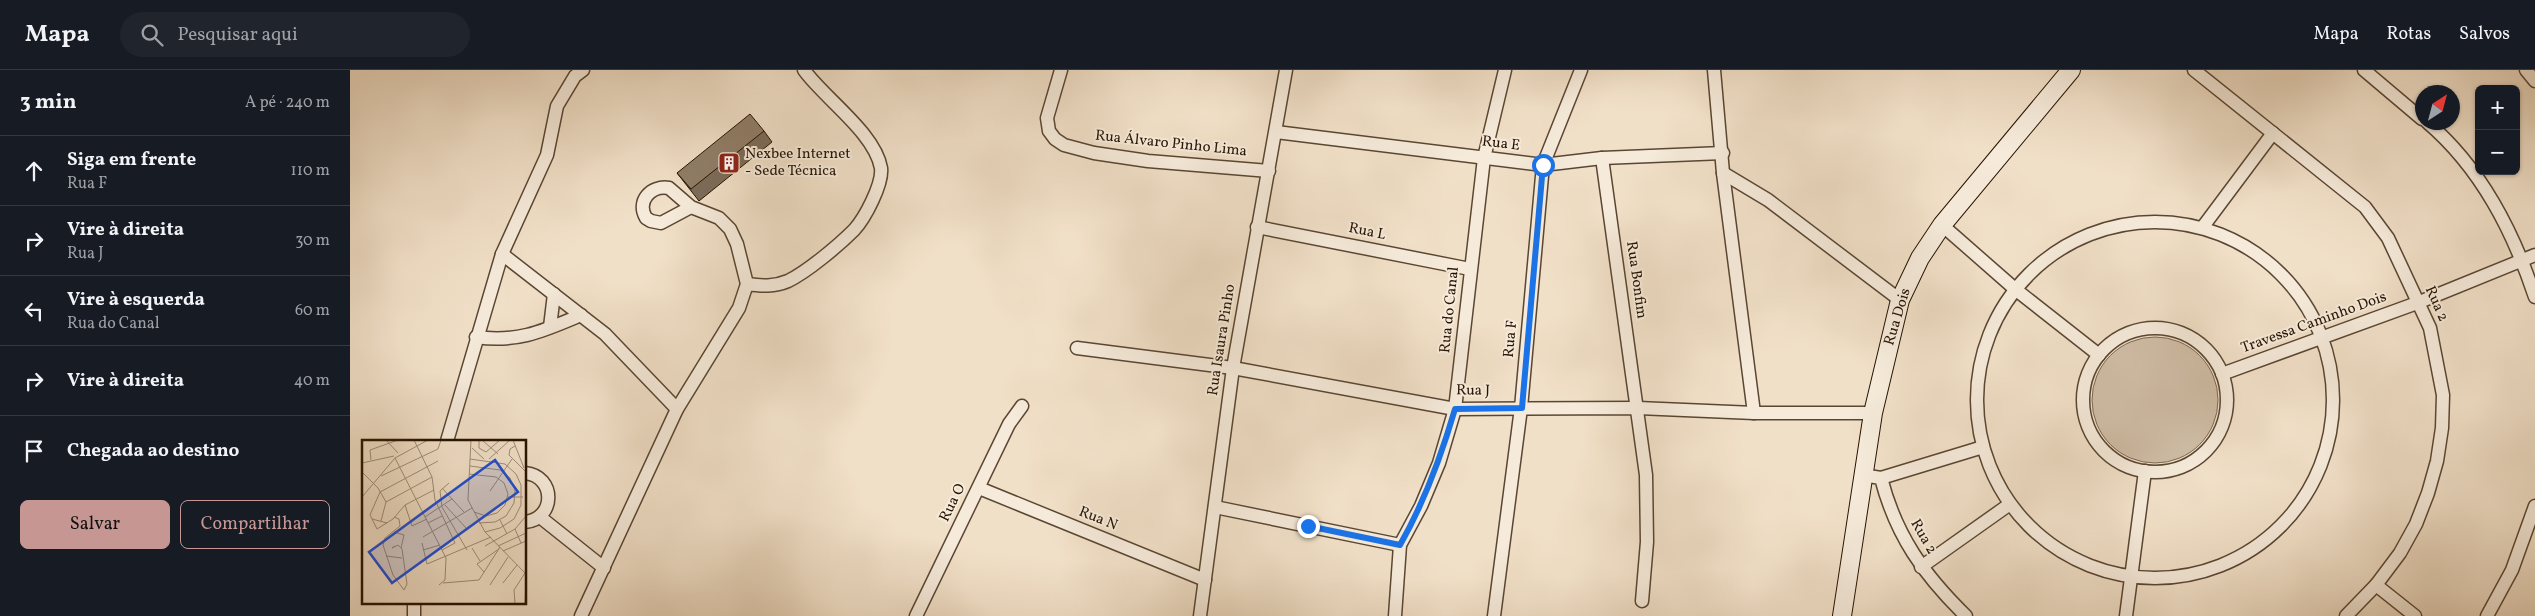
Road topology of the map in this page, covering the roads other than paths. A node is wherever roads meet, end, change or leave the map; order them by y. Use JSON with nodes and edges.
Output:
{"nodes":[{"id":1,"x":584,"y":70,"type":"edge"},
{"id":2,"x":804,"y":70,"type":"edge"},
{"id":3,"x":1061,"y":70,"type":"edge"},
{"id":4,"x":1286,"y":70,"type":"edge"},
{"id":5,"x":1505,"y":70,"type":"edge"},
{"id":6,"x":1581,"y":70,"type":"edge"},
{"id":7,"x":1714,"y":70,"type":"edge"},
{"id":8,"x":2071,"y":70,"type":"edge"},
{"id":9,"x":2194,"y":70,"type":"edge"},
{"id":10,"x":2364,"y":70,"type":"edge"},
{"id":11,"x":2526,"y":70,"type":"edge"},
{"id":12,"x":2535,"y":81,"type":"edge"},
{"id":13,"x":2415,"y":113,"type":"edge"},
{"id":14,"x":2436,"y":130,"type":"edge"},
{"id":15,"x":1276,"y":132,"type":"junction"},
{"id":16,"x":2273,"y":133,"type":"junction"},
{"id":17,"x":1723,"y":153,"type":"junction"},
{"id":18,"x":1484,"y":158,"type":"junction"},
{"id":19,"x":1602,"y":158,"type":"junction"},
{"id":20,"x":1543,"y":165,"type":"junction"},
{"id":21,"x":1269,"y":171,"type":"junction"},
{"id":22,"x":1723,"y":173,"type":"junction"},
{"id":23,"x":691,"y":207,"type":"dead end"},
{"id":24,"x":1942,"y":225,"type":"junction"},
{"id":25,"x":1257,"y":227,"type":"junction"},
{"id":26,"x":2202,"y":228,"type":"junction"},
{"id":27,"x":502,"y":254,"type":"junction"},
{"id":28,"x":2535,"y":255,"type":"edge"},
{"id":29,"x":2522,"y":258,"type":"junction"},
{"id":30,"x":1470,"y":269,"type":"junction"},
{"id":31,"x":748,"y":284,"type":"junction"},
{"id":32,"x":2015,"y":289,"type":"junction"},
{"id":33,"x":554,"y":294,"type":"junction"},
{"id":34,"x":2535,"y":297,"type":"edge"},
{"id":35,"x":1900,"y":300,"type":"junction"},
{"id":36,"x":2417,"y":303,"type":"junction"},
{"id":37,"x":581,"y":315,"type":"junction"},
{"id":38,"x":550,"y":327,"type":"junction"},
{"id":39,"x":2322,"y":336,"type":"junction"},
{"id":40,"x":476,"y":337,"type":"junction"},
{"id":41,"x":1077,"y":348,"type":"dead end"},
{"id":42,"x":2098,"y":356,"type":"junction"},
{"id":43,"x":1233,"y":368,"type":"junction"},
{"id":44,"x":2222,"y":374,"type":"junction"},
{"id":45,"x":1022,"y":406,"type":"dead end"},
{"id":46,"x":1522,"y":408,"type":"junction"},
{"id":47,"x":1638,"y":408,"type":"junction"},
{"id":48,"x":677,"y":409,"type":"junction"},
{"id":49,"x":1455,"y":409,"type":"junction"},
{"id":50,"x":1754,"y":413,"type":"junction"},
{"id":51,"x":1873,"y":413,"type":"junction"},
{"id":52,"x":447,"y":440,"type":"edge"},
{"id":53,"x":1983,"y":447,"type":"junction"},
{"id":54,"x":2145,"y":471,"type":"junction"},
{"id":55,"x":526,"y":473,"type":"edge"},
{"id":56,"x":1862,"y":474,"type":"junction"},
{"id":57,"x":1881,"y":478,"type":"junction"},
{"id":58,"x":979,"y":488,"type":"junction"},
{"id":59,"x":2010,"y":504,"type":"junction"},
{"id":60,"x":2535,"y":506,"type":"edge"},
{"id":61,"x":1215,"y":507,"type":"junction"},
{"id":62,"x":540,"y":517,"type":"junction"},
{"id":63,"x":526,"y":522,"type":"edge"},
{"id":64,"x":1400,"y":545,"type":"junction"},
{"id":65,"x":1921,"y":567,"type":"junction"},
{"id":66,"x":604,"y":568,"type":"junction"},
{"id":67,"x":2131,"y":577,"type":"junction"},
{"id":68,"x":1205,"y":580,"type":"junction"},
{"id":69,"x":2376,"y":585,"type":"junction"},
{"id":70,"x":1642,"y":601,"type":"dead end"},
{"id":71,"x":581,"y":616,"type":"edge"},
{"id":72,"x":916,"y":616,"type":"edge"},
{"id":73,"x":1200,"y":616,"type":"edge"},
{"id":74,"x":1395,"y":616,"type":"edge"},
{"id":75,"x":1494,"y":616,"type":"edge"},
{"id":76,"x":1842,"y":616,"type":"edge"},
{"id":77,"x":1966,"y":616,"type":"edge"},
{"id":78,"x":2126,"y":616,"type":"edge"},
{"id":79,"x":2346,"y":616,"type":"edge"},
{"id":80,"x":2415,"y":616,"type":"edge"},
{"id":81,"x":2487,"y":616,"type":"edge"}],
"edges":[{"from":1,"to":27,"type":"street"},
{"from":2,"to":31,"type":"street"},
{"from":3,"to":21,"type":"street","name":"Rua Álvaro Pinho Lima"},
{"from":4,"to":15,"type":"street","name":"Rua Isaura Pinho"},
{"from":5,"to":18,"type":"street","name":"Rua do Canal"},
{"from":6,"to":20,"type":"street","name":"Rua F"},
{"from":7,"to":17,"type":"street"},
{"from":8,"to":24,"type":"street","name":"Rua Dois"},
{"from":9,"to":16,"type":"street","name":"Rua 2"},
{"from":10,"to":13,"type":"street"},
{"from":11,"to":12,"type":"street"},
{"from":14,"to":29,"type":"street"},
{"from":15,"to":18,"type":"street","name":"Rua E"},
{"from":15,"to":21,"type":"street","name":"Rua Isaura Pinho"},
{"from":16,"to":26,"type":"street"},
{"from":16,"to":36,"type":"street","name":"Rua 2"},
{"from":17,"to":19,"type":"street","name":"Rua E"},
{"from":17,"to":22,"type":"street"},
{"from":18,"to":20,"type":"street","name":"Rua E"},
{"from":18,"to":30,"type":"street","name":"Rua do Canal"},
{"from":19,"to":20,"type":"street","name":"Rua E"},
{"from":19,"to":47,"type":"street","name":"Rua Bonfim"},
{"from":20,"to":46,"type":"street","name":"Rua F"},
{"from":21,"to":25,"type":"street","name":"Rua Isaura Pinho"},
{"from":22,"to":35,"type":"street"},
{"from":22,"to":50,"type":"street"},
{"from":23,"to":31,"type":"street"},
{"from":24,"to":32,"type":"street"},
{"from":24,"to":35,"type":"street","name":"Rua Dois"},
{"from":25,"to":30,"type":"street","name":"Rua L"},
{"from":25,"to":43,"type":"street","name":"Rua Isaura Pinho"},
{"from":26,"to":32,"type":"street"},
{"from":26,"to":39,"type":"street"},
{"from":27,"to":33,"type":"street"},
{"from":27,"to":40,"type":"street"},
{"from":28,"to":29,"type":"street","name":"Travessa Caminho Dois"},
{"from":29,"to":34,"type":"street"},
{"from":29,"to":36,"type":"street","name":"Travessa Caminho Dois"},
{"from":30,"to":49,"type":"street","name":"Rua do Canal"},
{"from":31,"to":48,"type":"street"},
{"from":32,"to":42,"type":"street"},
{"from":32,"to":53,"type":"street"},
{"from":33,"to":37,"type":"street"},
{"from":33,"to":38,"type":"street"},
{"from":35,"to":51,"type":"street","name":"Rua Dois"},
{"from":36,"to":39,"type":"street","name":"Travessa Caminho Dois"},
{"from":36,"to":69,"type":"street","name":"Rua 2"},
{"from":37,"to":38,"type":"street"},
{"from":37,"to":48,"type":"street"},
{"from":38,"to":40,"type":"street"},
{"from":39,"to":44,"type":"street","name":"Travessa Caminho Dois"},
{"from":39,"to":67,"type":"street"},
{"from":40,"to":52,"type":"street"},
{"from":41,"to":43,"type":"street","name":"Rua J"},
{"from":42,"to":44,"type":"street"},
{"from":42,"to":54,"type":"street"},
{"from":43,"to":49,"type":"street","name":"Rua J"},
{"from":43,"to":61,"type":"street","name":"Rua Isaura Pinho"},
{"from":44,"to":54,"type":"street"},
{"from":45,"to":58,"type":"street","name":"Rua O"},
{"from":46,"to":47,"type":"street","name":"Rua J"},
{"from":46,"to":49,"type":"street","name":"Rua J"},
{"from":46,"to":75,"type":"street","name":"Rua F"},
{"from":47,"to":50,"type":"street","name":"Rua J"},
{"from":47,"to":70,"type":"street","name":"Rua Bonfim"},
{"from":48,"to":66,"type":"street"},
{"from":49,"to":64,"type":"street","name":"Rua do Canal"},
{"from":50,"to":51,"type":"street","name":"Rua J"},
{"from":51,"to":56,"type":"street","name":"Rua Dois"},
{"from":53,"to":57,"type":"street"},
{"from":53,"to":59,"type":"street"},
{"from":54,"to":67,"type":"street"},
{"from":55,"to":62,"type":"street"},
{"from":56,"to":57,"type":"street"},
{"from":56,"to":76,"type":"street","name":"Rua Dois"},
{"from":57,"to":65,"type":"street","name":"Rua 2"},
{"from":58,"to":68,"type":"street","name":"Rua N"},
{"from":58,"to":72,"type":"street","name":"Rua O"},
{"from":59,"to":65,"type":"street"},
{"from":59,"to":67,"type":"street"},
{"from":60,"to":81,"type":"street"},
{"from":61,"to":64,"type":"street"},
{"from":61,"to":68,"type":"street","name":"Rua Isaura Pinho"},
{"from":62,"to":63,"type":"street"},
{"from":62,"to":66,"type":"street"},
{"from":64,"to":74,"type":"street"},
{"from":65,"to":77,"type":"street","name":"Rua 2"},
{"from":66,"to":71,"type":"street"},
{"from":67,"to":78,"type":"street"},
{"from":68,"to":73,"type":"street","name":"Rua Isaura Pinho"},
{"from":69,"to":79,"type":"street","name":"Rua 2"},
{"from":69,"to":80,"type":"street"}]}
